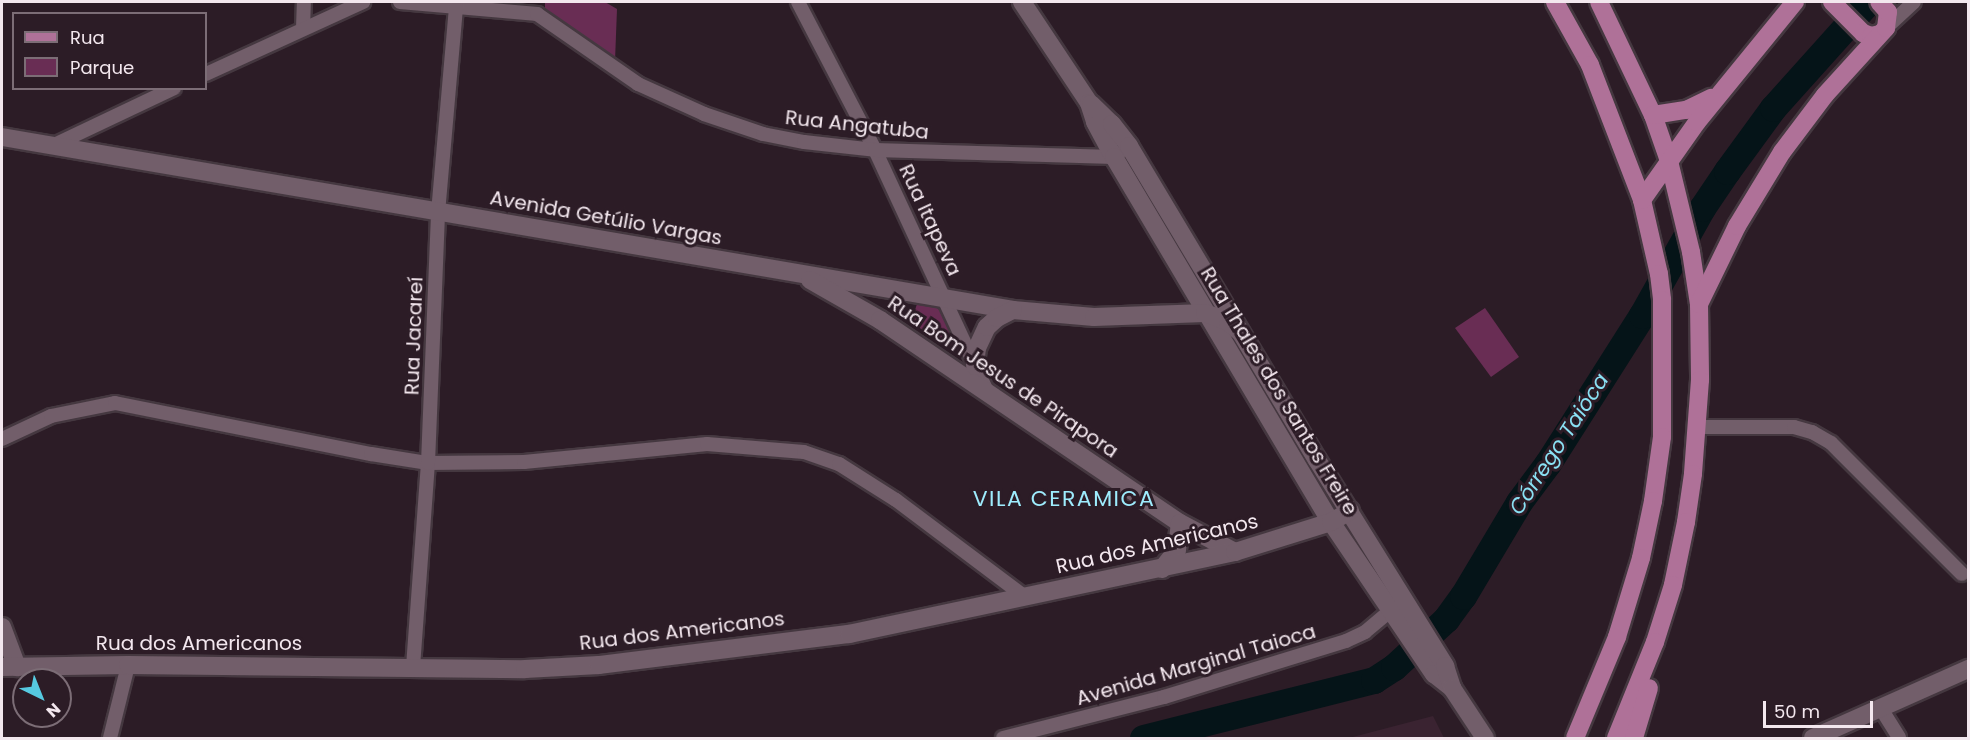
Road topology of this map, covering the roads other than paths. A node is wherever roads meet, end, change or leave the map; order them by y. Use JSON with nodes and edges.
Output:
{"nodes":[{"id":1,"x":304,"y":2,"type":"edge"},
{"id":2,"x":363,"y":2,"type":"edge"},
{"id":3,"x":400,"y":2,"type":"edge"},
{"id":4,"x":798,"y":2,"type":"edge"},
{"id":5,"x":1022,"y":2,"type":"edge"},
{"id":6,"x":1555,"y":2,"type":"edge"},
{"id":7,"x":1599,"y":2,"type":"edge"},
{"id":8,"x":1795,"y":2,"type":"edge"},
{"id":9,"x":1908,"y":2,"type":"edge"},
{"id":10,"x":1914,"y":2,"type":"edge"},
{"id":11,"x":1881,"y":3,"type":"edge"},
{"id":12,"x":1834,"y":4,"type":"edge"},
{"id":13,"x":456,"y":7,"type":"junction"},
{"id":14,"x":538,"y":8,"type":"edge"},
{"id":15,"x":303,"y":28,"type":"junction"},
{"id":16,"x":1883,"y":31,"type":"junction"},
{"id":17,"x":207,"y":74,"type":"edge"},
{"id":18,"x":170,"y":90,"type":"edge"},
{"id":19,"x":1720,"y":92,"type":"junction"},
{"id":20,"x":1089,"y":103,"type":"junction"},
{"id":21,"x":1653,"y":115,"type":"junction"},
{"id":22,"x":2,"y":137,"type":"edge"},
{"id":23,"x":52,"y":146,"type":"junction"},
{"id":24,"x":1129,"y":146,"type":"junction"},
{"id":25,"x":875,"y":150,"type":"junction"},
{"id":26,"x":1113,"y":157,"type":"junction"},
{"id":27,"x":1669,"y":161,"type":"junction"},
{"id":28,"x":1642,"y":200,"type":"junction"},
{"id":29,"x":438,"y":213,"type":"junction"},
{"id":30,"x":798,"y":274,"type":"junction"},
{"id":31,"x":946,"y":298,"type":"junction"},
{"id":32,"x":1699,"y":304,"type":"junction"},
{"id":33,"x":1013,"y":310,"type":"junction"},
{"id":34,"x":1205,"y":313,"type":"junction"},
{"id":35,"x":1240,"y":332,"type":"junction"},
{"id":36,"x":975,"y":366,"type":"junction"},
{"id":37,"x":989,"y":395,"type":"junction"},
{"id":38,"x":1697,"y":427,"type":"junction"},
{"id":39,"x":2,"y":439,"type":"edge"},
{"id":40,"x":428,"y":463,"type":"junction"},
{"id":41,"x":1350,"y":511,"type":"junction"},
{"id":42,"x":1332,"y":522,"type":"junction"},
{"id":43,"x":1180,"y":523,"type":"junction"},
{"id":44,"x":1235,"y":552,"type":"junction"},
{"id":45,"x":1162,"y":569,"type":"junction"},
{"id":46,"x":1962,"y":574,"type":"dead end"},
{"id":47,"x":1024,"y":596,"type":"junction"},
{"id":48,"x":1391,"y":610,"type":"junction"},
{"id":49,"x":2,"y":627,"type":"edge"},
{"id":50,"x":1416,"y":635,"type":"junction"},
{"id":51,"x":1655,"y":642,"type":"junction"},
{"id":52,"x":128,"y":665,"type":"junction"},
{"id":53,"x":9,"y":667,"type":"edge"},
{"id":54,"x":413,"y":667,"type":"junction"},
{"id":55,"x":1968,"y":669,"type":"edge"},
{"id":56,"x":1880,"y":707,"type":"junction"},
{"id":57,"x":110,"y":738,"type":"edge"},
{"id":58,"x":1003,"y":738,"type":"edge"},
{"id":59,"x":1485,"y":738,"type":"edge"},
{"id":60,"x":1575,"y":738,"type":"edge"},
{"id":61,"x":1616,"y":738,"type":"edge"},
{"id":62,"x":1634,"y":738,"type":"edge"},
{"id":63,"x":1813,"y":738,"type":"edge"},
{"id":64,"x":1899,"y":738,"type":"edge"}],
"edges":[{"from":1,"to":15,"type":"street"},
{"from":2,"to":15,"type":"street"},
{"from":3,"to":13,"type":"street"},
{"from":4,"to":25,"type":"street","name":"Rua Itapeva"},
{"from":5,"to":20,"type":"street","name":"Rua Thales dos Santos Freire"},
{"from":6,"to":28,"type":"main road"},
{"from":7,"to":21,"type":"main road"},
{"from":8,"to":19,"type":"main road"},
{"from":9,"to":11,"type":"street"},
{"from":10,"to":16,"type":"street"},
{"from":11,"to":16,"type":"main road"},
{"from":12,"to":16,"type":"main road"},
{"from":13,"to":14,"type":"street"},
{"from":13,"to":29,"type":"street","name":"Rua Jacareí"},
{"from":14,"to":25,"type":"street","name":"Rua Angatuba"},
{"from":15,"to":17,"type":"street"},
{"from":16,"to":32,"type":"main road"},
{"from":18,"to":23,"type":"street"},
{"from":19,"to":21,"type":"main road"},
{"from":19,"to":27,"type":"main road"},
{"from":20,"to":24,"type":"street","name":"Rua Thales dos Santos Freire"},
{"from":20,"to":26,"type":"street","name":"Rua Thales dos Santos Freire"},
{"from":21,"to":27,"type":"main road"},
{"from":22,"to":23,"type":"street","name":"Avenida Getúlio Vargas"},
{"from":23,"to":29,"type":"street","name":"Avenida Getúlio Vargas"},
{"from":24,"to":26,"type":"street"},
{"from":24,"to":35,"type":"street","name":"Rua Thales dos Santos Freire"},
{"from":25,"to":26,"type":"street","name":"Rua Angatuba"},
{"from":25,"to":31,"type":"street","name":"Rua Itapeva"},
{"from":26,"to":34,"type":"street","name":"Rua Thales dos Santos Freire"},
{"from":27,"to":28,"type":"main road"},
{"from":27,"to":32,"type":"main road"},
{"from":28,"to":60,"type":"main road"},
{"from":29,"to":30,"type":"street","name":"Avenida Getúlio Vargas"},
{"from":29,"to":40,"type":"street","name":"Rua Jacareí"},
{"from":30,"to":31,"type":"street","name":"Avenida Getúlio Vargas"},
{"from":30,"to":37,"type":"street","name":"Rua Bom Jesus de Pirapora"},
{"from":31,"to":33,"type":"street","name":"Avenida Getúlio Vargas"},
{"from":31,"to":36,"type":"street","name":"Rua Itapeva"},
{"from":32,"to":38,"type":"main road"},
{"from":33,"to":34,"type":"street","name":"Avenida Getúlio Vargas"},
{"from":33,"to":36,"type":"street"},
{"from":34,"to":35,"type":"street"},
{"from":34,"to":42,"type":"street","name":"Rua Thales dos Santos Freire"},
{"from":35,"to":41,"type":"street","name":"Rua Thales dos Santos Freire"},
{"from":36,"to":37,"type":"street","name":"Rua Itapeva"},
{"from":37,"to":43,"type":"street","name":"Rua Bom Jesus de Pirapora"},
{"from":38,"to":46,"type":"street"},
{"from":38,"to":51,"type":"main road"},
{"from":39,"to":40,"type":"street"},
{"from":40,"to":47,"type":"street"},
{"from":40,"to":54,"type":"street","name":"Rua Jacareí"},
{"from":41,"to":42,"type":"street","name":"Rua dos Americanos"},
{"from":41,"to":50,"type":"street","name":"Rua Thales dos Santos Freire"},
{"from":42,"to":44,"type":"street","name":"Rua dos Americanos"},
{"from":42,"to":48,"type":"street","name":"Rua Thales dos Santos Freire"},
{"from":43,"to":44,"type":"street","name":"Rua Bom Jesus de Pirapora"},
{"from":43,"to":45,"type":"street"},
{"from":44,"to":45,"type":"street","name":"Rua dos Americanos"},
{"from":45,"to":47,"type":"street","name":"Rua dos Americanos"},
{"from":47,"to":54,"type":"street","name":"Rua dos Americanos"},
{"from":48,"to":50,"type":"street","name":"Rua Thales dos Santos Freire"},
{"from":48,"to":58,"type":"street","name":"Avenida Marginal Taioca"},
{"from":49,"to":53,"type":"street"},
{"from":50,"to":59,"type":"street","name":"Rua Thales dos Santos Freire"},
{"from":51,"to":61,"type":"main road"},
{"from":51,"to":62,"type":"main road"},
{"from":52,"to":53,"type":"street","name":"Rua dos Americanos"},
{"from":52,"to":54,"type":"street","name":"Rua dos Americanos"},
{"from":52,"to":57,"type":"street"},
{"from":55,"to":56,"type":"street"},
{"from":56,"to":63,"type":"street"},
{"from":56,"to":64,"type":"street"}]}
